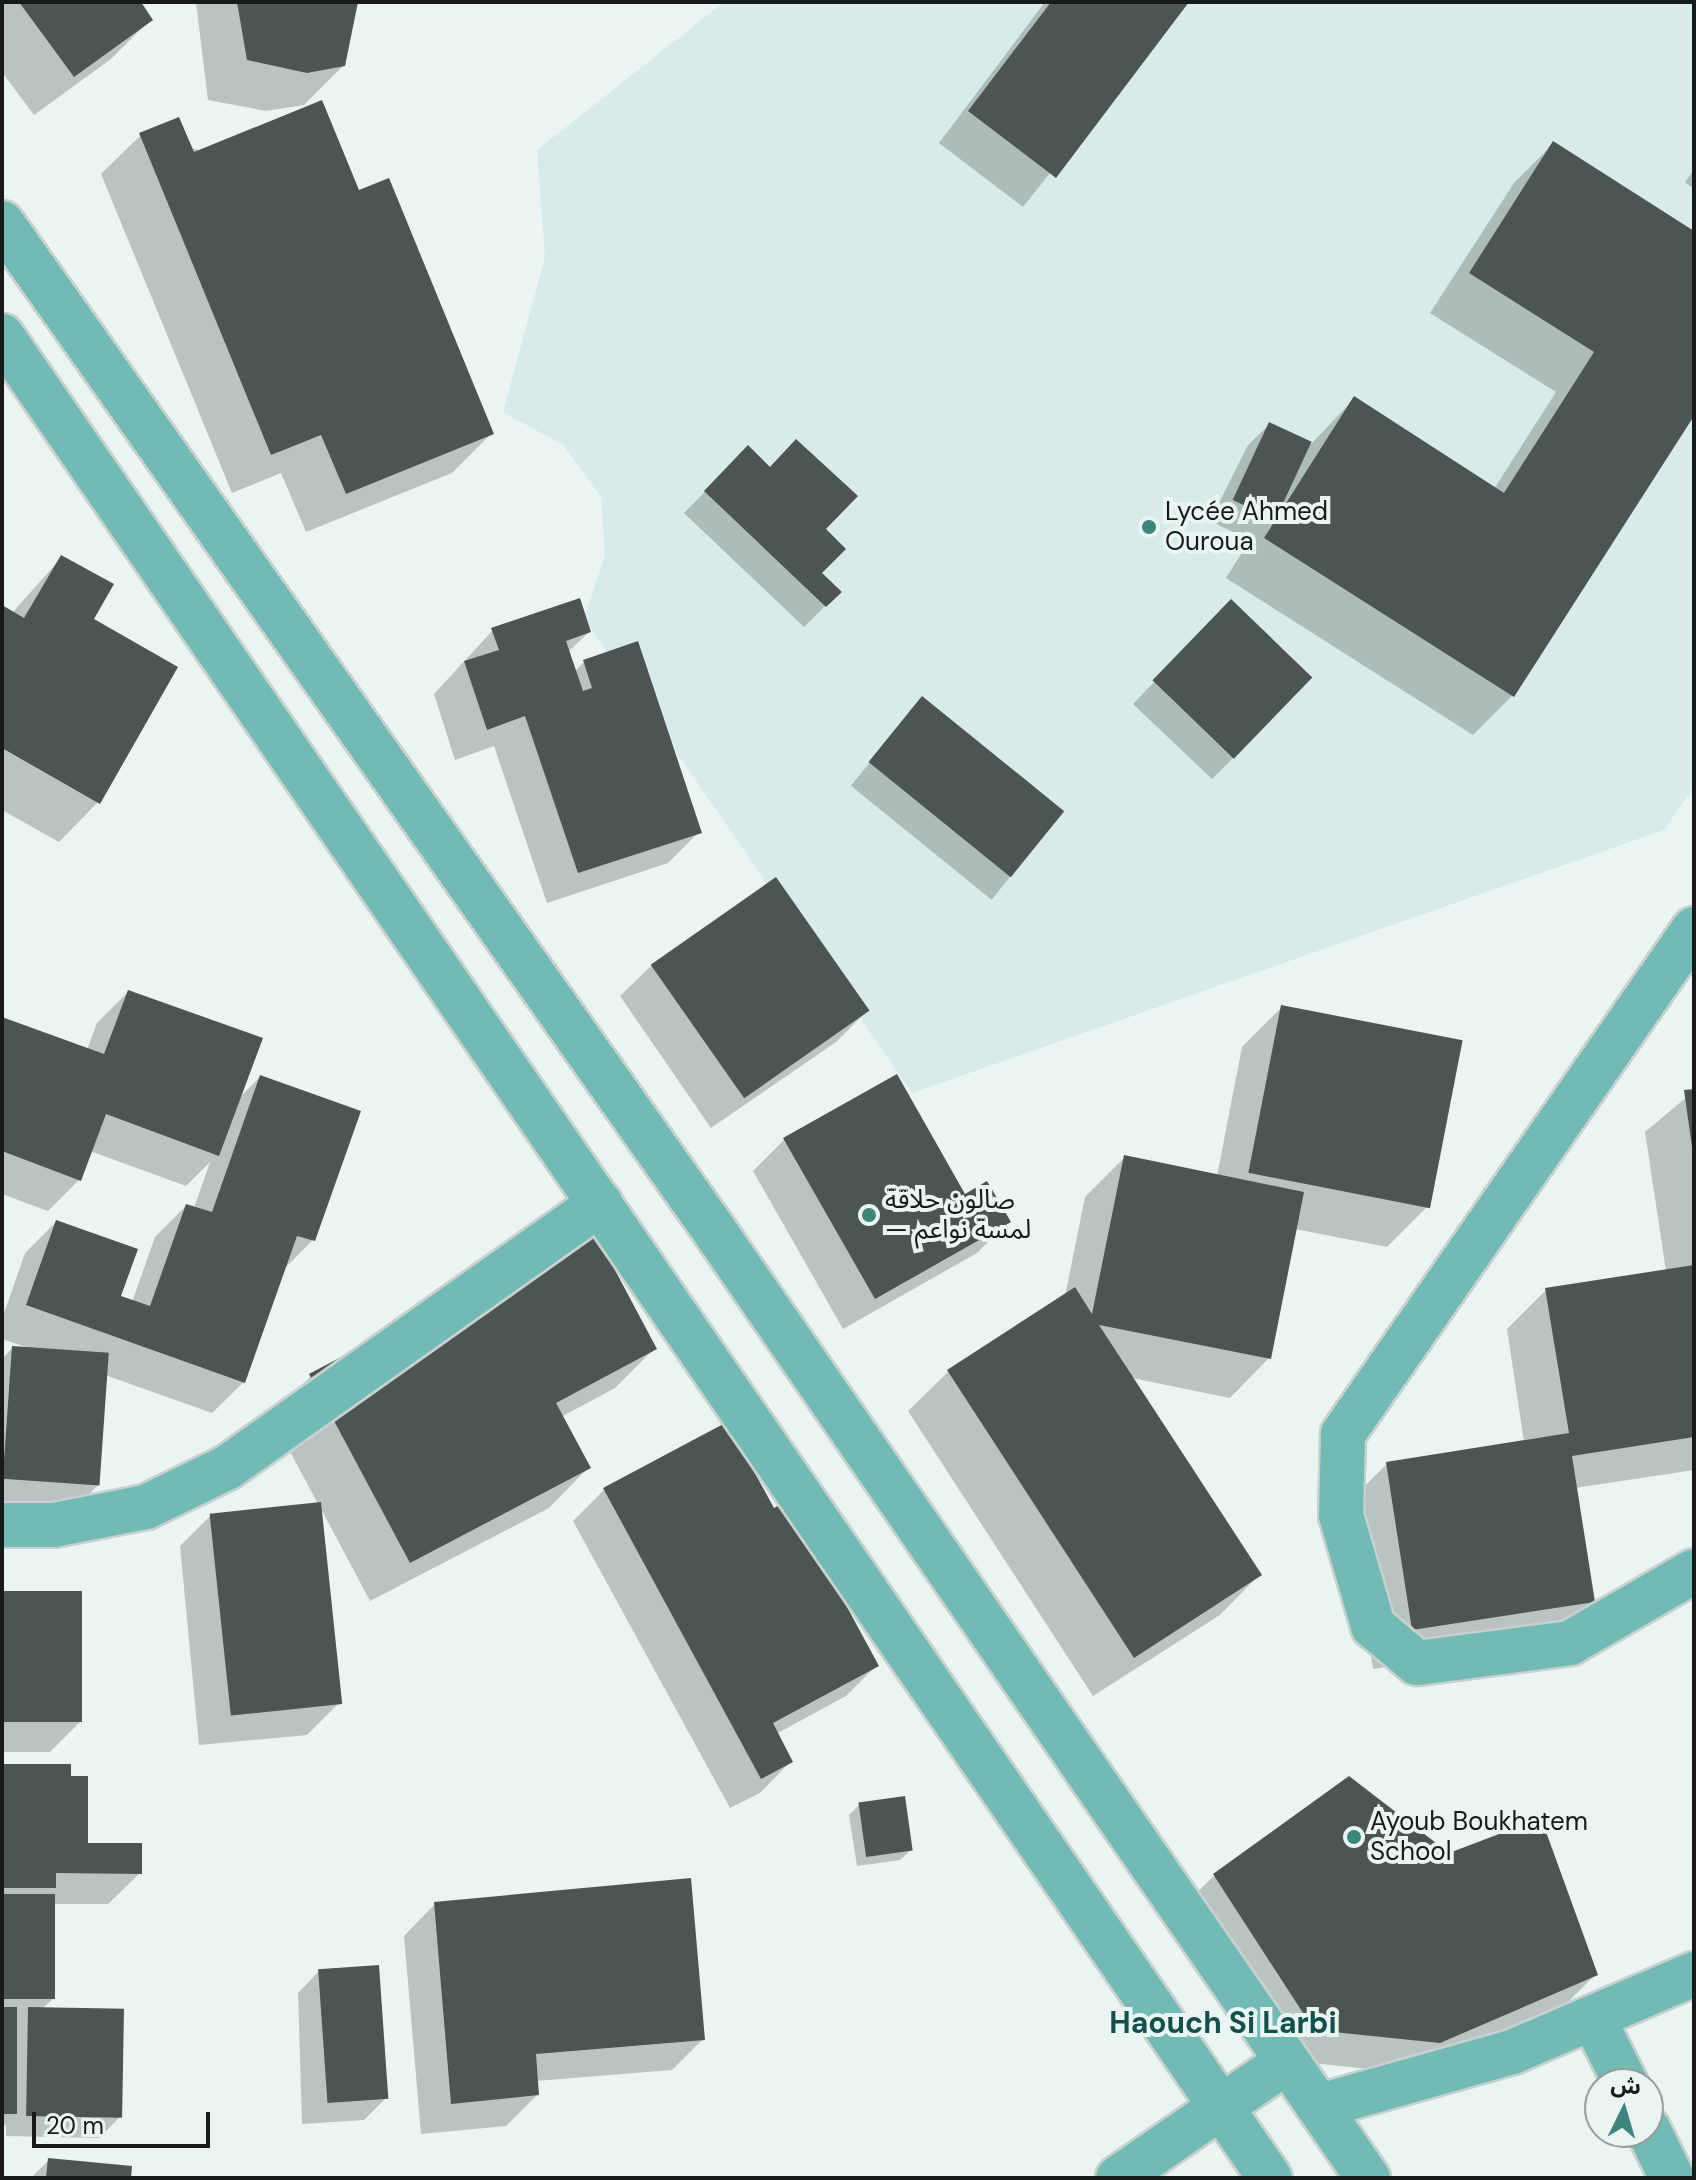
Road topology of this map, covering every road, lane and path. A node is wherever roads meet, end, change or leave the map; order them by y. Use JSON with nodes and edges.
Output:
{"nodes":[{"id":1,"x":2,"y":223,"type":"edge"},
{"id":2,"x":2,"y":336,"type":"edge"},
{"id":3,"x":1694,"y":929,"type":"edge"},
{"id":4,"x":600,"y":1204,"type":"junction"},
{"id":5,"x":2,"y":1525,"type":"edge"},
{"id":6,"x":1694,"y":1571,"type":"edge"},
{"id":7,"x":1694,"y":1974,"type":"edge"},
{"id":8,"x":1593,"y":2018,"type":"junction"},
{"id":9,"x":1285,"y":2063,"type":"junction"},
{"id":10,"x":1618,"y":2068,"type":"edge"},
{"id":11,"x":1223,"y":2105,"type":"junction"},
{"id":12,"x":1320,"y":2106,"type":"junction"},
{"id":13,"x":1657,"y":2148,"type":"edge"},
{"id":14,"x":1118,"y":2178,"type":"edge"},
{"id":15,"x":1270,"y":2178,"type":"edge"},
{"id":16,"x":1368,"y":2178,"type":"edge"},
{"id":17,"x":1672,"y":2178,"type":"edge"}],
"edges":[{"from":1,"to":9,"type":"street"},
{"from":2,"to":4,"type":"street"},
{"from":3,"to":6,"type":"street"},
{"from":4,"to":5,"type":"street"},
{"from":4,"to":11,"type":"street"},
{"from":7,"to":8,"type":"street"},
{"from":8,"to":10,"type":"street"},
{"from":8,"to":12,"type":"street"},
{"from":9,"to":11,"type":"street"},
{"from":9,"to":12,"type":"street"},
{"from":11,"to":14,"type":"street"},
{"from":11,"to":15,"type":"street"},
{"from":12,"to":16,"type":"street"},
{"from":13,"to":17,"type":"street"}]}
